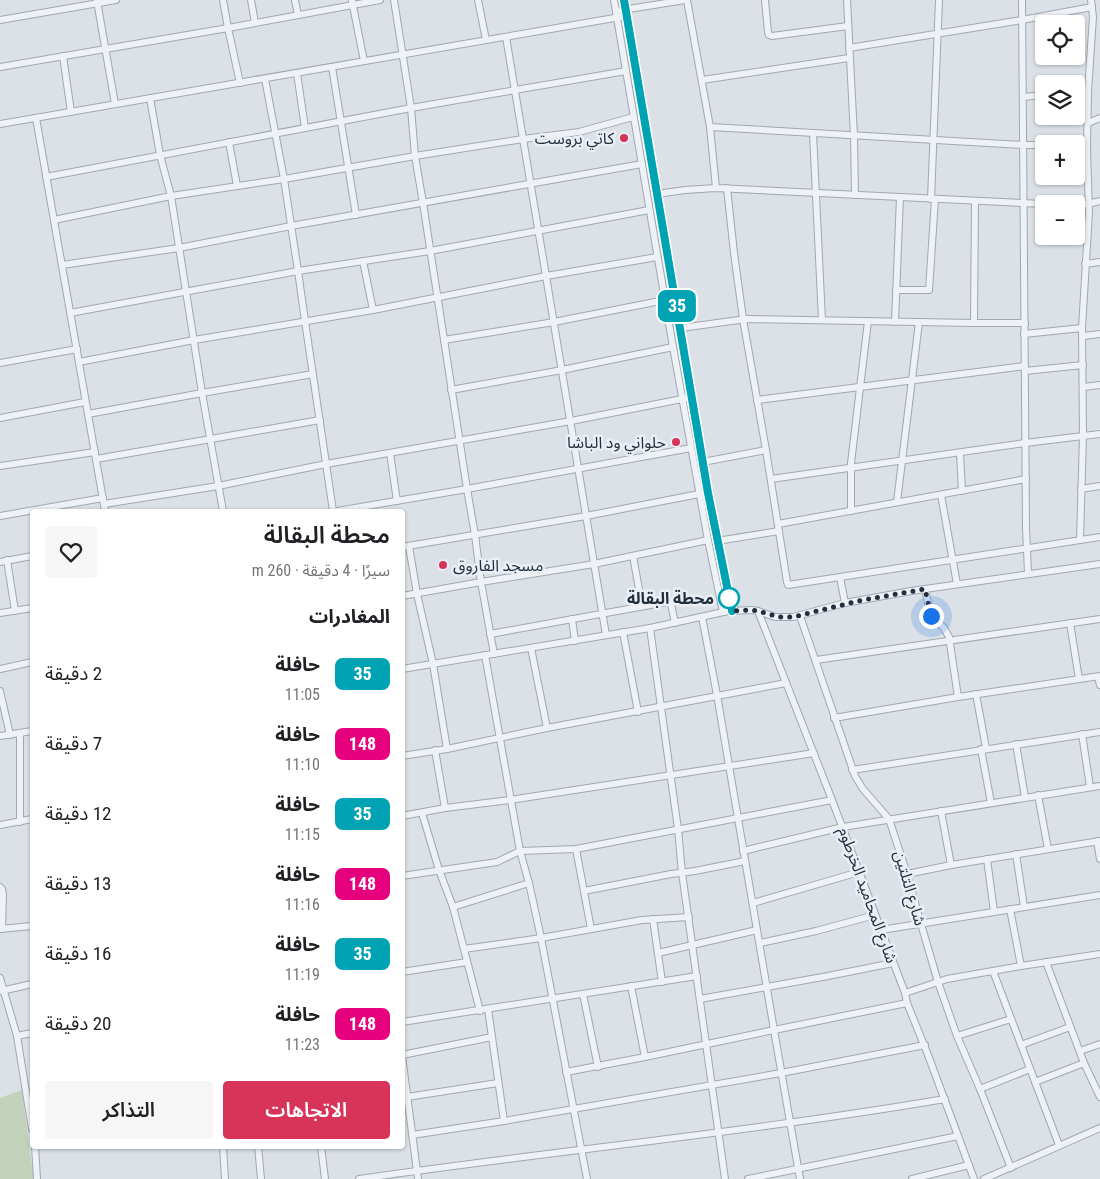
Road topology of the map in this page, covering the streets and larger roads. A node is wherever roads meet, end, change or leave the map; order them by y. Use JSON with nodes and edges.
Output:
{"nodes":[{"id":1,"x":116,"y":0,"type":"edge"},
{"id":2,"x":223,"y":0,"type":"edge"},
{"id":3,"x":251,"y":0,"type":"edge"},
{"id":4,"x":295,"y":0,"type":"edge"},
{"id":5,"x":380,"y":0,"type":"edge"},
{"id":6,"x":394,"y":0,"type":"edge"},
{"id":7,"x":478,"y":0,"type":"edge"},
{"id":8,"x":614,"y":0,"type":"edge"},
{"id":9,"x":624,"y":0,"type":"edge"},
{"id":10,"x":686,"y":0,"type":"edge"},
{"id":11,"x":765,"y":0,"type":"edge"},
{"id":12,"x":847,"y":0,"type":"edge"},
{"id":13,"x":939,"y":0,"type":"edge"},
{"id":14,"x":1022,"y":0,"type":"edge"},
{"id":15,"x":97,"y":2,"type":"edge"},
{"id":16,"x":352,"y":2,"type":"edge"},
{"id":17,"x":1092,"y":6,"type":"edge"},
{"id":18,"x":1100,"y":10,"type":"edge"},
{"id":19,"x":626,"y":13,"type":"junction"},
{"id":20,"x":616,"y":14,"type":"junction"},
{"id":21,"x":298,"y":15,"type":"junction"},
{"id":22,"x":0,"y":20,"type":"edge"},
{"id":23,"x":1022,"y":20,"type":"junction"},
{"id":24,"x":255,"y":23,"type":"junction"},
{"id":25,"x":848,"y":26,"type":"junction"},
{"id":26,"x":228,"y":28,"type":"junction"},
{"id":27,"x":937,"y":33,"type":"junction"},
{"id":28,"x":506,"y":37,"type":"junction"},
{"id":29,"x":486,"y":40,"type":"junction"},
{"id":30,"x":849,"y":48,"type":"junction"},
{"id":31,"x":105,"y":49,"type":"junction"},
{"id":32,"x":402,"y":55,"type":"junction"},
{"id":33,"x":62,"y":56,"type":"junction"},
{"id":34,"x":850,"y":58,"type":"junction"},
{"id":35,"x":364,"y":62,"type":"junction"},
{"id":36,"x":0,"y":67,"type":"edge"},
{"id":37,"x":332,"y":67,"type":"junction"},
{"id":38,"x":626,"y":71,"type":"junction"},
{"id":39,"x":296,"y":73,"type":"junction"},
{"id":40,"x":265,"y":78,"type":"junction"},
{"id":41,"x":702,"y":80,"type":"junction"},
{"id":42,"x":240,"y":83,"type":"junction"},
{"id":43,"x":516,"y":91,"type":"junction"},
{"id":44,"x":1085,"y":91,"type":"edge"},
{"id":45,"x":1088,"y":91,"type":"junction"},
{"id":46,"x":1035,"y":96,"type":"edge"},
{"id":47,"x":1023,"y":97,"type":"junction"},
{"id":48,"x":150,"y":98,"type":"junction"},
{"id":49,"x":114,"y":104,"type":"junction"},
{"id":50,"x":411,"y":108,"type":"junction"},
{"id":51,"x":71,"y":112,"type":"junction"},
{"id":52,"x":633,"y":117,"type":"junction"},
{"id":53,"x":36,"y":118,"type":"junction"},
{"id":54,"x":1100,"y":118,"type":"edge"},
{"id":55,"x":340,"y":122,"type":"junction"},
{"id":56,"x":1088,"y":123,"type":"junction"},
{"id":57,"x":0,"y":124,"type":"edge"},
{"id":58,"x":710,"y":127,"type":"junction"},
{"id":59,"x":305,"y":128,"type":"junction"},
{"id":60,"x":274,"y":133,"type":"junction"},
{"id":61,"x":813,"y":133,"type":"junction"},
{"id":62,"x":854,"y":136,"type":"junction"},
{"id":63,"x":524,"y":139,"type":"junction"},
{"id":64,"x":933,"y":140,"type":"junction"},
{"id":65,"x":229,"y":142,"type":"junction"},
{"id":66,"x":1023,"y":145,"type":"junction"},
{"id":67,"x":1035,"y":145,"type":"edge"},
{"id":68,"x":1087,"y":148,"type":"joint"},
{"id":69,"x":160,"y":155,"type":"junction"},
{"id":70,"x":415,"y":156,"type":"junction"},
{"id":71,"x":642,"y":164,"type":"junction"},
{"id":72,"x":349,"y":168,"type":"junction"},
{"id":73,"x":46,"y":177,"type":"junction"},
{"id":74,"x":284,"y":179,"type":"junction"},
{"id":75,"x":531,"y":184,"type":"junction"},
{"id":76,"x":237,"y":186,"type":"junction"},
{"id":77,"x":716,"y":188,"type":"junction"},
{"id":78,"x":727,"y":188,"type":"junction"},
{"id":79,"x":816,"y":193,"type":"junction"},
{"id":80,"x":657,"y":194,"type":"junction"},
{"id":81,"x":855,"y":195,"type":"junction"},
{"id":82,"x":171,"y":196,"type":"junction"},
{"id":83,"x":900,"y":197,"type":"junction"},
{"id":84,"x":933,"y":199,"type":"junction"},
{"id":85,"x":975,"y":201,"type":"junction"},
{"id":86,"x":1100,"y":201,"type":"edge"},
{"id":87,"x":423,"y":203,"type":"junction"},
{"id":88,"x":1024,"y":204,"type":"junction"},
{"id":89,"x":1035,"y":204,"type":"edge"},
{"id":90,"x":1085,"y":204,"type":"edge"},
{"id":91,"x":1088,"y":204,"type":"junction"},
{"id":92,"x":649,"y":210,"type":"junction"},
{"id":93,"x":356,"y":215,"type":"junction"},
{"id":94,"x":54,"y":220,"type":"junction"},
{"id":95,"x":291,"y":226,"type":"junction"},
{"id":96,"x":539,"y":231,"type":"junction"},
{"id":97,"x":179,"y":248,"type":"junction"},
{"id":98,"x":430,"y":251,"type":"junction"},
{"id":99,"x":657,"y":257,"type":"junction"},
{"id":100,"x":363,"y":261,"type":"junction"},
{"id":101,"x":1100,"y":262,"type":"edge"},
{"id":102,"x":1085,"y":264,"type":"junction"},
{"id":103,"x":62,"y":265,"type":"junction"},
{"id":104,"x":298,"y":270,"type":"junction"},
{"id":105,"x":546,"y":276,"type":"junction"},
{"id":106,"x":896,"y":290,"type":"junction"},
{"id":107,"x":186,"y":291,"type":"junction"},
{"id":108,"x":438,"y":297,"type":"junction"},
{"id":109,"x":665,"y":300,"type":"junction"},
{"id":110,"x":373,"y":310,"type":"junction"},
{"id":111,"x":70,"y":313,"type":"junction"},
{"id":112,"x":743,"y":319,"type":"junction"},
{"id":113,"x":822,"y":320,"type":"junction"},
{"id":114,"x":868,"y":321,"type":"junction"},
{"id":115,"x":305,"y":322,"type":"junction"},
{"id":116,"x":554,"y":322,"type":"junction"},
{"id":117,"x":895,"y":322,"type":"junction"},
{"id":118,"x":919,"y":322,"type":"junction"},
{"id":119,"x":974,"y":323,"type":"junction"},
{"id":120,"x":1025,"y":323,"type":"junction"},
{"id":121,"x":680,"y":328,"type":"junction"},
{"id":122,"x":1082,"y":328,"type":"junction"},
{"id":123,"x":1024,"y":334,"type":"junction"},
{"id":124,"x":1100,"y":334,"type":"edge"},
{"id":125,"x":1083,"y":336,"type":"junction"},
{"id":126,"x":194,"y":340,"type":"junction"},
{"id":127,"x":444,"y":340,"type":"junction"},
{"id":128,"x":672,"y":347,"type":"junction"},
{"id":129,"x":77,"y":349,"type":"junction"},
{"id":130,"x":79,"y":362,"type":"junction"},
{"id":131,"x":0,"y":363,"type":"edge"},
{"id":132,"x":1083,"y":365,"type":"junction"},
{"id":133,"x":1025,"y":369,"type":"junction"},
{"id":134,"x":562,"y":370,"type":"junction"},
{"id":135,"x":313,"y":374,"type":"junction"},
{"id":136,"x":912,"y":380,"type":"junction"},
{"id":137,"x":1100,"y":385,"type":"edge"},
{"id":138,"x":861,"y":387,"type":"junction"},
{"id":139,"x":1083,"y":387,"type":"junction"},
{"id":140,"x":451,"y":390,"type":"junction"},
{"id":141,"x":202,"y":393,"type":"junction"},
{"id":142,"x":692,"y":397,"type":"junction"},
{"id":143,"x":682,"y":398,"type":"junction"},
{"id":144,"x":757,"y":400,"type":"junction"},
{"id":145,"x":86,"y":402,"type":"junction"},
{"id":146,"x":88,"y":414,"type":"junction"},
{"id":147,"x":0,"y":418,"type":"edge"},
{"id":148,"x":320,"y":420,"type":"junction"},
{"id":149,"x":570,"y":421,"type":"junction"},
{"id":150,"x":1100,"y":434,"type":"edge"},
{"id":151,"x":1083,"y":436,"type":"junction"},
{"id":152,"x":210,"y":440,"type":"junction"},
{"id":153,"x":460,"y":440,"type":"junction"},
{"id":154,"x":1025,"y":443,"type":"junction"},
{"id":155,"x":690,"y":448,"type":"junction"},
{"id":156,"x":766,"y":450,"type":"junction"},
{"id":157,"x":390,"y":453,"type":"junction"},
{"id":158,"x":960,"y":453,"type":"junction"},
{"id":159,"x":95,"y":455,"type":"junction"},
{"id":160,"x":902,"y":461,"type":"junction"},
{"id":161,"x":703,"y":462,"type":"junction"},
{"id":162,"x":326,"y":464,"type":"junction"},
{"id":163,"x":0,"y":466,"type":"edge"},
{"id":164,"x":851,"y":468,"type":"junction"},
{"id":165,"x":578,"y":469,"type":"junction"},
{"id":166,"x":771,"y":479,"type":"junction"},
{"id":167,"x":1026,"y":479,"type":"junction"},
{"id":168,"x":218,"y":486,"type":"junction"},
{"id":169,"x":1100,"y":486,"type":"edge"},
{"id":170,"x":467,"y":489,"type":"junction"},
{"id":171,"x":1081,"y":489,"type":"junction"},
{"id":172,"x":962,"y":491,"type":"junction"},
{"id":173,"x":700,"y":494,"type":"junction"},
{"id":174,"x":941,"y":495,"type":"junction"},
{"id":175,"x":397,"y":501,"type":"junction"},
{"id":176,"x":897,"y":502,"type":"junction"},
{"id":177,"x":104,"y":504,"type":"edge"},
{"id":178,"x":61,"y":509,"type":"edge"},
{"id":179,"x":223,"y":509,"type":"edge"},
{"id":180,"x":335,"y":509,"type":"edge"},
{"id":181,"x":347,"y":509,"type":"edge"},
{"id":182,"x":851,"y":511,"type":"junction"},
{"id":183,"x":30,"y":513,"type":"edge"},
{"id":184,"x":0,"y":516,"type":"edge"},
{"id":185,"x":586,"y":516,"type":"junction"},
{"id":186,"x":779,"y":528,"type":"junction"},
{"id":187,"x":475,"y":535,"type":"junction"},
{"id":188,"x":1100,"y":537,"type":"edge"},
{"id":189,"x":708,"y":540,"type":"junction"},
{"id":190,"x":1080,"y":540,"type":"junction"},
{"id":191,"x":717,"y":541,"type":"junction"},
{"id":192,"x":406,"y":546,"type":"edge"},
{"id":193,"x":1027,"y":548,"type":"junction"},
{"id":194,"x":30,"y":556,"type":"edge"},
{"id":195,"x":633,"y":556,"type":"junction"},
{"id":196,"x":8,"y":560,"type":"junction"},
{"id":197,"x":952,"y":560,"type":"junction"},
{"id":198,"x":0,"y":562,"type":"edge"},
{"id":199,"x":594,"y":564,"type":"junction"},
{"id":200,"x":1100,"y":564,"type":"edge"},
{"id":201,"x":1028,"y":573,"type":"junction"},
{"id":202,"x":840,"y":577,"type":"junction"},
{"id":203,"x":481,"y":582,"type":"junction"},
{"id":204,"x":957,"y":584,"type":"junction"},
{"id":205,"x":925,"y":589,"type":"junction"},
{"id":206,"x":417,"y":594,"type":"junction"},
{"id":207,"x":405,"y":596,"type":"edge"},
{"id":208,"x":845,"y":604,"type":"junction"},
{"id":209,"x":642,"y":606,"type":"junction"},
{"id":210,"x":30,"y":608,"type":"edge"},
{"id":211,"x":15,"y":611,"type":"junction"},
{"id":212,"x":732,"y":611,"type":"junction"},
{"id":213,"x":758,"y":611,"type":"junction"},
{"id":214,"x":723,"y":612,"type":"junction"},
{"id":215,"x":0,"y":613,"type":"edge"},
{"id":216,"x":603,"y":613,"type":"junction"},
{"id":217,"x":800,"y":616,"type":"junction"},
{"id":218,"x":702,"y":617,"type":"junction"},
{"id":219,"x":572,"y":619,"type":"junction"},
{"id":220,"x":1100,"y":619,"type":"edge"},
{"id":221,"x":675,"y":623,"type":"junction"},
{"id":222,"x":1070,"y":623,"type":"junction"},
{"id":223,"x":650,"y":628,"type":"junction"},
{"id":224,"x":623,"y":632,"type":"junction"},
{"id":225,"x":490,"y":634,"type":"junction"},
{"id":226,"x":606,"y":635,"type":"junction"},
{"id":227,"x":949,"y":640,"type":"junction"},
{"id":228,"x":575,"y":641,"type":"junction"},
{"id":229,"x":531,"y":648,"type":"junction"},
{"id":230,"x":494,"y":654,"type":"junction"},
{"id":231,"x":485,"y":655,"type":"junction"},
{"id":232,"x":816,"y":660,"type":"junction"},
{"id":233,"x":30,"y":662,"type":"edge"},
{"id":234,"x":432,"y":664,"type":"junction"},
{"id":235,"x":0,"y":668,"type":"edge"},
{"id":236,"x":405,"y":668,"type":"edge"},
{"id":237,"x":1099,"y":677,"type":"edge"},
{"id":238,"x":1079,"y":679,"type":"junction"},
{"id":239,"x":786,"y":683,"type":"junction"},
{"id":240,"x":1100,"y":686,"type":"edge"},
{"id":241,"x":0,"y":691,"type":"edge"},
{"id":242,"x":976,"y":694,"type":"junction"},
{"id":243,"x":717,"y":695,"type":"junction"},
{"id":244,"x":958,"y":697,"type":"junction"},
{"id":245,"x":661,"y":706,"type":"junction"},
{"id":246,"x":638,"y":712,"type":"junction"},
{"id":247,"x":834,"y":718,"type":"junction"},
{"id":248,"x":546,"y":728,"type":"junction"},
{"id":249,"x":30,"y":731,"type":"edge"},
{"id":250,"x":1100,"y":732,"type":"edge"},
{"id":251,"x":20,"y":733,"type":"junction"},
{"id":252,"x":10,"y":734,"type":"junction"},
{"id":253,"x":1082,"y":734,"type":"junction"},
{"id":254,"x":0,"y":736,"type":"edge"},
{"id":255,"x":499,"y":738,"type":"junction"},
{"id":256,"x":1016,"y":744,"type":"junction"},
{"id":257,"x":447,"y":749,"type":"junction"},
{"id":258,"x":983,"y":749,"type":"junction"},
{"id":259,"x":435,"y":750,"type":"junction"},
{"id":260,"x":814,"y":753,"type":"junction"},
{"id":261,"x":405,"y":755,"type":"edge"},
{"id":262,"x":730,"y":767,"type":"junction"},
{"id":263,"x":852,"y":770,"type":"junction"},
{"id":264,"x":670,"y":776,"type":"junction"},
{"id":265,"x":1100,"y":786,"type":"edge"},
{"id":266,"x":1090,"y":787,"type":"junction"},
{"id":267,"x":1038,"y":795,"type":"junction"},
{"id":268,"x":1026,"y":797,"type":"junction"},
{"id":269,"x":510,"y":800,"type":"junction"},
{"id":270,"x":832,"y":800,"type":"junction"},
{"id":271,"x":991,"y":803,"type":"junction"},
{"id":272,"x":445,"y":808,"type":"junction"},
{"id":273,"x":941,"y":811,"type":"junction"},
{"id":274,"x":422,"y":813,"type":"junction"},
{"id":275,"x":405,"y":816,"type":"edge"},
{"id":276,"x":738,"y":818,"type":"junction"},
{"id":277,"x":889,"y":819,"type":"junction"},
{"id":278,"x":30,"y":820,"type":"edge"},
{"id":279,"x":20,"y":822,"type":"junction"},
{"id":280,"x":0,"y":826,"type":"edge"},
{"id":281,"x":843,"y":827,"type":"junction"},
{"id":282,"x":678,"y":829,"type":"junction"},
{"id":283,"x":1099,"y":841,"type":"edge"},
{"id":284,"x":576,"y":849,"type":"junction"},
{"id":285,"x":1048,"y":849,"type":"junction"},
{"id":286,"x":743,"y":851,"type":"junction"},
{"id":287,"x":520,"y":852,"type":"junction"},
{"id":288,"x":1016,"y":854,"type":"junction"},
{"id":289,"x":987,"y":859,"type":"junction"},
{"id":290,"x":1100,"y":859,"type":"edge"},
{"id":291,"x":745,"y":861,"type":"junction"},
{"id":292,"x":951,"y":865,"type":"junction"},
{"id":293,"x":439,"y":870,"type":"junction"},
{"id":294,"x":859,"y":872,"type":"junction"},
{"id":295,"x":682,"y":873,"type":"junction"},
{"id":296,"x":908,"y":874,"type":"junction"},
{"id":297,"x":405,"y":876,"type":"edge"},
{"id":298,"x":529,"y":884,"type":"junction"},
{"id":299,"x":0,"y":887,"type":"edge"},
{"id":300,"x":584,"y":891,"type":"junction"},
{"id":301,"x":1100,"y":895,"type":"edge"},
{"id":302,"x":753,"y":903,"type":"junction"},
{"id":303,"x":453,"y":907,"type":"junction"},
{"id":304,"x":1024,"y":907,"type":"junction"},
{"id":305,"x":1010,"y":909,"type":"junction"},
{"id":306,"x":994,"y":912,"type":"junction"},
{"id":307,"x":875,"y":915,"type":"junction"},
{"id":308,"x":688,"y":917,"type":"junction"},
{"id":309,"x":653,"y":919,"type":"junction"},
{"id":310,"x":921,"y":924,"type":"junction"},
{"id":311,"x":30,"y":926,"type":"edge"},
{"id":312,"x":1,"y":929,"type":"edge"},
{"id":313,"x":591,"y":929,"type":"junction"},
{"id":314,"x":757,"y":930,"type":"junction"},
{"id":315,"x":881,"y":930,"type":"junction"},
{"id":316,"x":541,"y":938,"type":"junction"},
{"id":317,"x":760,"y":943,"type":"junction"},
{"id":318,"x":692,"y":946,"type":"junction"},
{"id":319,"x":464,"y":949,"type":"junction"},
{"id":320,"x":658,"y":953,"type":"junction"},
{"id":321,"x":1100,"y":954,"type":"edge"},
{"id":322,"x":467,"y":962,"type":"junction"},
{"id":323,"x":1046,"y":962,"type":"junction"},
{"id":324,"x":893,"y":963,"type":"junction"},
{"id":325,"x":1021,"y":966,"type":"junction"},
{"id":326,"x":993,"y":971,"type":"junction"},
{"id":327,"x":405,"y":972,"type":"edge"},
{"id":328,"x":697,"y":976,"type":"junction"},
{"id":329,"x":0,"y":978,"type":"edge"},
{"id":330,"x":662,"y":982,"type":"junction"},
{"id":331,"x":938,"y":982,"type":"junction"},
{"id":332,"x":30,"y":984,"type":"edge"},
{"id":333,"x":631,"y":986,"type":"junction"},
{"id":334,"x":767,"y":987,"type":"junction"},
{"id":335,"x":2,"y":991,"type":"edge"},
{"id":336,"x":905,"y":993,"type":"junction"},
{"id":337,"x":583,"y":994,"type":"junction"},
{"id":338,"x":552,"y":998,"type":"junction"},
{"id":339,"x":700,"y":1000,"type":"junction"},
{"id":340,"x":908,"y":1003,"type":"junction"},
{"id":341,"x":488,"y":1009,"type":"junction"},
{"id":342,"x":480,"y":1011,"type":"junction"},
{"id":343,"x":1011,"y":1019,"type":"junction"},
{"id":344,"x":405,"y":1022,"type":"edge"},
{"id":345,"x":1070,"y":1027,"type":"junction"},
{"id":346,"x":774,"y":1030,"type":"junction"},
{"id":347,"x":30,"y":1033,"type":"edge"},
{"id":348,"x":18,"y":1036,"type":"junction"},
{"id":349,"x":958,"y":1036,"type":"junction"},
{"id":350,"x":492,"y":1037,"type":"junction"},
{"id":351,"x":706,"y":1044,"type":"junction"},
{"id":352,"x":1100,"y":1044,"type":"edge"},
{"id":353,"x":925,"y":1045,"type":"junction"},
{"id":354,"x":1022,"y":1046,"type":"junction"},
{"id":355,"x":1080,"y":1051,"type":"junction"},
{"id":356,"x":405,"y":1055,"type":"edge"},
{"id":357,"x":645,"y":1057,"type":"junction"},
{"id":358,"x":1084,"y":1063,"type":"junction"},
{"id":359,"x":598,"y":1066,"type":"junction"},
{"id":360,"x":1030,"y":1069,"type":"junction"},
{"id":361,"x":566,"y":1072,"type":"junction"},
{"id":362,"x":782,"y":1073,"type":"junction"},
{"id":363,"x":1035,"y":1082,"type":"junction"},
{"id":364,"x":498,"y":1083,"type":"junction"},
{"id":365,"x":712,"y":1085,"type":"junction"},
{"id":366,"x":980,"y":1089,"type":"junction"},
{"id":367,"x":405,"y":1090,"type":"edge"},
{"id":368,"x":30,"y":1092,"type":"edge"},
{"id":369,"x":408,"y":1097,"type":"junction"},
{"id":370,"x":1100,"y":1097,"type":"edge"},
{"id":371,"x":945,"y":1100,"type":"junction"},
{"id":372,"x":574,"y":1109,"type":"junction"},
{"id":373,"x":504,"y":1121,"type":"junction"},
{"id":374,"x":790,"y":1124,"type":"junction"},
{"id":375,"x":1100,"y":1128,"type":"edge"},
{"id":376,"x":718,"y":1132,"type":"junction"},
{"id":377,"x":412,"y":1135,"type":"junction"},
{"id":378,"x":958,"y":1136,"type":"junction"},
{"id":379,"x":1059,"y":1146,"type":"junction"},
{"id":380,"x":34,"y":1149,"type":"edge"},
{"id":381,"x":223,"y":1149,"type":"edge"},
{"id":382,"x":258,"y":1149,"type":"edge"},
{"id":383,"x":321,"y":1149,"type":"edge"},
{"id":384,"x":582,"y":1150,"type":"junction"},
{"id":385,"x":969,"y":1165,"type":"junction"},
{"id":386,"x":1011,"y":1168,"type":"junction"},
{"id":387,"x":798,"y":1169,"type":"junction"},
{"id":388,"x":417,"y":1171,"type":"junction"},
{"id":389,"x":999,"y":1176,"type":"edge"},
{"id":390,"x":37,"y":1179,"type":"edge"},
{"id":391,"x":225,"y":1179,"type":"edge"},
{"id":392,"x":261,"y":1179,"type":"edge"},
{"id":393,"x":325,"y":1179,"type":"edge"},
{"id":394,"x":359,"y":1179,"type":"edge"},
{"id":395,"x":418,"y":1179,"type":"edge"},
{"id":396,"x":587,"y":1179,"type":"edge"},
{"id":397,"x":726,"y":1179,"type":"edge"},
{"id":398,"x":748,"y":1179,"type":"edge"},
{"id":399,"x":800,"y":1179,"type":"edge"},
{"id":400,"x":912,"y":1179,"type":"edge"},
{"id":401,"x":974,"y":1179,"type":"edge"},
{"id":402,"x":984,"y":1179,"type":"edge"}],
"edges":[{"from":1,"to":15,"type":"street"},
{"from":2,"to":26,"type":"street"},
{"from":3,"to":24,"type":"street"},
{"from":4,"to":21,"type":"street"},
{"from":5,"to":16,"type":"street"},
{"from":6,"to":32,"type":"street"},
{"from":7,"to":29,"type":"street"},
{"from":8,"to":20,"type":"street"},
{"from":9,"to":19,"type":"street"},
{"from":10,"to":19,"type":"street"},
{"from":10,"to":41,"type":"street"},
{"from":11,"to":25,"type":"street"},
{"from":12,"to":25,"type":"street"},
{"from":13,"to":27,"type":"street"},
{"from":14,"to":23,"type":"street"},
{"from":15,"to":22,"type":"street"},
{"from":15,"to":31,"type":"street"},
{"from":16,"to":21,"type":"street"},
{"from":16,"to":35,"type":"street"},
{"from":17,"to":18,"type":"street"},
{"from":17,"to":23,"type":"street"},
{"from":17,"to":45,"type":"street"},
{"from":19,"to":20,"type":"street"},
{"from":19,"to":80,"type":"street"},
{"from":20,"to":28,"type":"street"},
{"from":20,"to":38,"type":"street"},
{"from":21,"to":24,"type":"street"},
{"from":23,"to":27,"type":"street"},
{"from":23,"to":47,"type":"street"},
{"from":24,"to":26,"type":"street"},
{"from":25,"to":30,"type":"street"},
{"from":26,"to":31,"type":"street"},
{"from":26,"to":42,"type":"street"},
{"from":27,"to":30,"type":"street"},
{"from":27,"to":64,"type":"street"},
{"from":28,"to":29,"type":"street"},
{"from":28,"to":43,"type":"street"},
{"from":29,"to":32,"type":"street"},
{"from":30,"to":34,"type":"street"},
{"from":31,"to":33,"type":"street"},
{"from":31,"to":49,"type":"street"},
{"from":32,"to":35,"type":"street"},
{"from":32,"to":50,"type":"street"},
{"from":33,"to":36,"type":"street"},
{"from":33,"to":51,"type":"street"},
{"from":34,"to":41,"type":"street"},
{"from":34,"to":62,"type":"street"},
{"from":35,"to":37,"type":"street"},
{"from":37,"to":39,"type":"street"},
{"from":37,"to":55,"type":"street"},
{"from":38,"to":43,"type":"street"},
{"from":38,"to":52,"type":"street"},
{"from":39,"to":40,"type":"street"},
{"from":39,"to":59,"type":"street"},
{"from":40,"to":42,"type":"street"},
{"from":40,"to":60,"type":"street"},
{"from":41,"to":58,"type":"street"},
{"from":42,"to":48,"type":"street"},
{"from":43,"to":50,"type":"street"},
{"from":43,"to":63,"type":"street"},
{"from":44,"to":45,"type":"street"},
{"from":45,"to":56,"type":"street"},
{"from":46,"to":47,"type":"street"},
{"from":47,"to":66,"type":"street"},
{"from":48,"to":49,"type":"street"},
{"from":48,"to":69,"type":"street"},
{"from":49,"to":51,"type":"street"},
{"from":50,"to":55,"type":"street"},
{"from":50,"to":70,"type":"street"},
{"from":51,"to":53,"type":"street"},
{"from":52,"to":63,"type":"street"},
{"from":52,"to":71,"type":"street"},
{"from":53,"to":57,"type":"street"},
{"from":53,"to":73,"type":"street"},
{"from":54,"to":56,"type":"street"},
{"from":55,"to":59,"type":"street"},
{"from":55,"to":72,"type":"street"},
{"from":56,"to":68,"type":"street"},
{"from":58,"to":61,"type":"street"},
{"from":58,"to":77,"type":"street"},
{"from":59,"to":60,"type":"street"},
{"from":60,"to":65,"type":"street"},
{"from":60,"to":74,"type":"street"},
{"from":61,"to":62,"type":"street"},
{"from":61,"to":79,"type":"street"},
{"from":62,"to":64,"type":"street"},
{"from":62,"to":81,"type":"street"},
{"from":63,"to":70,"type":"street"},
{"from":63,"to":75,"type":"street"},
{"from":64,"to":66,"type":"street"},
{"from":64,"to":84,"type":"street"},
{"from":65,"to":69,"type":"street"},
{"from":65,"to":76,"type":"street"},
{"from":66,"to":67,"type":"street"},
{"from":66,"to":88,"type":"street"},
{"from":68,"to":91,"type":"street"},
{"from":69,"to":73,"type":"street"},
{"from":69,"to":82,"type":"street"},
{"from":70,"to":72,"type":"street"},
{"from":70,"to":87,"type":"street"},
{"from":71,"to":75,"type":"street"},
{"from":71,"to":92,"type":"street"},
{"from":72,"to":74,"type":"street"},
{"from":72,"to":93,"type":"street"},
{"from":73,"to":94,"type":"street"},
{"from":74,"to":76,"type":"street"},
{"from":74,"to":95,"type":"street"},
{"from":75,"to":87,"type":"street"},
{"from":75,"to":96,"type":"street"},
{"from":76,"to":82,"type":"street"},
{"from":77,"to":78,"type":"street"},
{"from":77,"to":80,"type":"street"},
{"from":78,"to":79,"type":"street"},
{"from":78,"to":112,"type":"street"},
{"from":79,"to":81,"type":"street"},
{"from":79,"to":113,"type":"street"},
{"from":80,"to":121,"type":"street"},
{"from":81,"to":83,"type":"street"},
{"from":82,"to":94,"type":"street"},
{"from":82,"to":97,"type":"street"},
{"from":83,"to":84,"type":"street"},
{"from":83,"to":106,"type":"street"},
{"from":84,"to":85,"type":"street"},
{"from":84,"to":106,"type":"street"},
{"from":85,"to":88,"type":"street"},
{"from":85,"to":119,"type":"street"},
{"from":86,"to":91,"type":"street"},
{"from":87,"to":93,"type":"street"},
{"from":87,"to":98,"type":"street"},
{"from":88,"to":89,"type":"street"},
{"from":88,"to":120,"type":"street"},
{"from":90,"to":91,"type":"street"},
{"from":91,"to":102,"type":"street"},
{"from":92,"to":96,"type":"street"},
{"from":92,"to":99,"type":"street"},
{"from":93,"to":95,"type":"street"},
{"from":94,"to":103,"type":"street"},
{"from":95,"to":97,"type":"street"},
{"from":95,"to":104,"type":"street"},
{"from":96,"to":98,"type":"street"},
{"from":96,"to":105,"type":"street"},
{"from":97,"to":103,"type":"street"},
{"from":97,"to":107,"type":"street"},
{"from":98,"to":100,"type":"street"},
{"from":98,"to":108,"type":"street"},
{"from":99,"to":105,"type":"street"},
{"from":99,"to":109,"type":"street"},
{"from":100,"to":104,"type":"street"},
{"from":100,"to":110,"type":"street"},
{"from":101,"to":102,"type":"street"},
{"from":102,"to":122,"type":"street"},
{"from":103,"to":111,"type":"street"},
{"from":104,"to":107,"type":"street"},
{"from":104,"to":115,"type":"street"},
{"from":105,"to":108,"type":"street"},
{"from":105,"to":116,"type":"street"},
{"from":106,"to":117,"type":"street"},
{"from":107,"to":111,"type":"street"},
{"from":107,"to":126,"type":"street"},
{"from":108,"to":110,"type":"street"},
{"from":108,"to":127,"type":"street"},
{"from":109,"to":116,"type":"street"},
{"from":109,"to":128,"type":"street"},
{"from":110,"to":115,"type":"street"},
{"from":111,"to":129,"type":"street"},
{"from":112,"to":113,"type":"street"},
{"from":112,"to":121,"type":"street"},
{"from":112,"to":144,"type":"street"},
{"from":113,"to":114,"type":"street"},
{"from":114,"to":117,"type":"street"},
{"from":114,"to":138,"type":"street"},
{"from":115,"to":126,"type":"street"},
{"from":115,"to":135,"type":"street"},
{"from":116,"to":127,"type":"street"},
{"from":116,"to":134,"type":"street"},
{"from":117,"to":118,"type":"street"},
{"from":118,"to":119,"type":"street"},
{"from":118,"to":136,"type":"street"},
{"from":119,"to":120,"type":"street"},
{"from":120,"to":123,"type":"street"},
{"from":121,"to":142,"type":"street"},
{"from":122,"to":123,"type":"street"},
{"from":122,"to":125,"type":"street"},
{"from":123,"to":133,"type":"street"},
{"from":124,"to":125,"type":"street"},
{"from":125,"to":132,"type":"street"},
{"from":126,"to":130,"type":"street"},
{"from":126,"to":141,"type":"street"},
{"from":127,"to":140,"type":"street"},
{"from":128,"to":134,"type":"street"},
{"from":128,"to":143,"type":"street"},
{"from":129,"to":130,"type":"street"},
{"from":129,"to":131,"type":"street"},
{"from":130,"to":145,"type":"street"},
{"from":132,"to":133,"type":"street"},
{"from":132,"to":139,"type":"street"},
{"from":133,"to":136,"type":"street"},
{"from":133,"to":154,"type":"street"},
{"from":134,"to":140,"type":"street"},
{"from":134,"to":149,"type":"street"},
{"from":135,"to":141,"type":"street"},
{"from":135,"to":148,"type":"street"},
{"from":136,"to":138,"type":"street"},
{"from":136,"to":160,"type":"street"},
{"from":137,"to":139,"type":"street"},
{"from":138,"to":144,"type":"street"},
{"from":138,"to":164,"type":"street"},
{"from":139,"to":151,"type":"street"},
{"from":140,"to":153,"type":"street"},
{"from":141,"to":146,"type":"street"},
{"from":141,"to":152,"type":"street"},
{"from":142,"to":143,"type":"street"},
{"from":142,"to":161,"type":"street"},
{"from":143,"to":149,"type":"street"},
{"from":143,"to":155,"type":"street"},
{"from":144,"to":156,"type":"street"},
{"from":145,"to":146,"type":"street"},
{"from":145,"to":147,"type":"street"},
{"from":146,"to":159,"type":"street"},
{"from":148,"to":152,"type":"street"},
{"from":148,"to":162,"type":"street"},
{"from":149,"to":153,"type":"street"},
{"from":149,"to":165,"type":"street"},
{"from":150,"to":151,"type":"street"},
{"from":151,"to":154,"type":"street"},
{"from":151,"to":171,"type":"street"},
{"from":152,"to":159,"type":"street"},
{"from":152,"to":168,"type":"street"},
{"from":153,"to":157,"type":"street"},
{"from":153,"to":170,"type":"street"},
{"from":154,"to":158,"type":"street"},
{"from":154,"to":167,"type":"street"},
{"from":155,"to":165,"type":"street"},
{"from":155,"to":173,"type":"street"},
{"from":156,"to":161,"type":"street"},
{"from":156,"to":166,"type":"street"},
{"from":157,"to":162,"type":"street"},
{"from":157,"to":175,"type":"street"},
{"from":158,"to":160,"type":"street"},
{"from":158,"to":172,"type":"street"},
{"from":159,"to":163,"type":"street"},
{"from":159,"to":177,"type":"street"},
{"from":160,"to":164,"type":"street"},
{"from":160,"to":176,"type":"street"},
{"from":161,"to":191,"type":"street"},
{"from":162,"to":168,"type":"street"},
{"from":162,"to":180,"type":"street"},
{"from":164,"to":166,"type":"street"},
{"from":164,"to":182,"type":"street"},
{"from":165,"to":170,"type":"street"},
{"from":165,"to":185,"type":"street"},
{"from":166,"to":186,"type":"street"},
{"from":167,"to":172,"type":"street"},
{"from":167,"to":193,"type":"street"},
{"from":168,"to":177,"type":"street"},
{"from":168,"to":179,"type":"street"},
{"from":169,"to":171,"type":"street"},
{"from":170,"to":175,"type":"street"},
{"from":170,"to":187,"type":"street"},
{"from":171,"to":190,"type":"street"},
{"from":172,"to":174,"type":"street"},
{"from":173,"to":185,"type":"street"},
{"from":173,"to":189,"type":"street"},
{"from":174,"to":176,"type":"street"},
{"from":174,"to":197,"type":"street"},
{"from":175,"to":181,"type":"street"},
{"from":176,"to":182,"type":"street"},
{"from":177,"to":178,"type":"street"},
{"from":182,"to":186,"type":"street"},
{"from":183,"to":184,"type":"street"},
{"from":185,"to":187,"type":"street"},
{"from":185,"to":199,"type":"street"},
{"from":186,"to":191,"type":"street"},
{"from":186,"to":202,"type":"street"},
{"from":187,"to":192,"type":"street"},
{"from":187,"to":203,"type":"street"},
{"from":188,"to":190,"type":"street"},
{"from":189,"to":195,"type":"street"},
{"from":189,"to":214,"type":"street"},
{"from":190,"to":193,"type":"street"},
{"from":191,"to":212,"type":"street"},
{"from":192,"to":206,"type":"street"},
{"from":193,"to":197,"type":"street"},
{"from":193,"to":201,"type":"street"},
{"from":194,"to":196,"type":"street"},
{"from":195,"to":199,"type":"street"},
{"from":195,"to":209,"type":"street"},
{"from":196,"to":198,"type":"street"},
{"from":196,"to":211,"type":"street"},
{"from":197,"to":202,"type":"street"},
{"from":197,"to":204,"type":"street"},
{"from":199,"to":203,"type":"street"},
{"from":199,"to":216,"type":"street"},
{"from":200,"to":201,"type":"street"},
{"from":201,"to":204,"type":"street"},
{"from":202,"to":208,"type":"street"},
{"from":203,"to":206,"type":"street"},
{"from":203,"to":225,"type":"street"},
{"from":204,"to":205,"type":"street"},
{"from":205,"to":208,"type":"street"},
{"from":205,"to":227,"type":"street"},
{"from":206,"to":207,"type":"street"},
{"from":206,"to":234,"type":"street"},
{"from":208,"to":217,"type":"street"},
{"from":209,"to":216,"type":"street"},
{"from":209,"to":221,"type":"street"},
{"from":210,"to":211,"type":"street"},
{"from":211,"to":215,"type":"street"},
{"from":212,"to":213,"type":"street"},
{"from":212,"to":214,"type":"street"},
{"from":213,"to":217,"type":"street"},
{"from":213,"to":239,"type":"street","name":"شارع المحاميد الخرطوم"},
{"from":214,"to":218,"type":"street"},
{"from":216,"to":219,"type":"street"},
{"from":216,"to":226,"type":"street"},
{"from":217,"to":232,"type":"street","name":"شارع التلتين"},
{"from":218,"to":221,"type":"street"},
{"from":218,"to":243,"type":"street"},
{"from":219,"to":225,"type":"street"},
{"from":219,"to":228,"type":"street"},
{"from":220,"to":222,"type":"street"},
{"from":221,"to":223,"type":"street"},
{"from":222,"to":227,"type":"street"},
{"from":222,"to":238,"type":"street"},
{"from":223,"to":224,"type":"street"},
{"from":223,"to":245,"type":"street"},
{"from":224,"to":226,"type":"street"},
{"from":224,"to":246,"type":"street"},
{"from":225,"to":230,"type":"street"},
{"from":226,"to":228,"type":"street"},
{"from":227,"to":232,"type":"street"},
{"from":227,"to":244,"type":"street"},
{"from":228,"to":229,"type":"street"},
{"from":229,"to":230,"type":"street"},
{"from":229,"to":248,"type":"street"},
{"from":230,"to":231,"type":"street"},
{"from":231,"to":234,"type":"street"},
{"from":231,"to":255,"type":"street"},
{"from":232,"to":247,"type":"street","name":"شارع التلتين"},
{"from":233,"to":235,"type":"street"},
{"from":234,"to":236,"type":"street"},
{"from":234,"to":257,"type":"street"},
{"from":237,"to":238,"type":"street"},
{"from":237,"to":240,"type":"street"},
{"from":238,"to":242,"type":"street"},
{"from":239,"to":243,"type":"street"},
{"from":239,"to":260,"type":"street","name":"شارع المحاميد الخرطوم"},
{"from":241,"to":252,"type":"street"},
{"from":242,"to":244,"type":"street"},
{"from":242,"to":258,"type":"street"},
{"from":243,"to":245,"type":"street"},
{"from":243,"to":262,"type":"street"},
{"from":244,"to":247,"type":"street"},
{"from":245,"to":246,"type":"street"},
{"from":245,"to":264,"type":"street"},
{"from":246,"to":248,"type":"street"},
{"from":247,"to":263,"type":"street","name":"شارع التلتين"},
{"from":248,"to":255,"type":"street"},
{"from":249,"to":251,"type":"street"},
{"from":250,"to":253,"type":"street"},
{"from":251,"to":252,"type":"street"},
{"from":251,"to":279,"type":"street"},
{"from":252,"to":254,"type":"street"},
{"from":253,"to":256,"type":"street"},
{"from":253,"to":266,"type":"street"},
{"from":255,"to":257,"type":"street"},
{"from":255,"to":269,"type":"street"},
{"from":256,"to":258,"type":"street"},
{"from":256,"to":268,"type":"street"},
{"from":257,"to":259,"type":"street"},
{"from":258,"to":263,"type":"street"},
{"from":258,"to":271,"type":"street"},
{"from":259,"to":261,"type":"street"},
{"from":259,"to":272,"type":"street"},
{"from":260,"to":262,"type":"street"},
{"from":260,"to":270,"type":"street","name":"شارع المحاميد الخرطوم"},
{"from":262,"to":264,"type":"street"},
{"from":262,"to":276,"type":"street"},
{"from":263,"to":277,"type":"street","name":"شارع التلتين"},
{"from":264,"to":269,"type":"street"},
{"from":264,"to":282,"type":"street"},
{"from":265,"to":266,"type":"street"},
{"from":266,"to":267,"type":"street"},
{"from":267,"to":268,"type":"street"},
{"from":267,"to":285,"type":"street"},
{"from":268,"to":271,"type":"street"},
{"from":269,"to":272,"type":"street"},
{"from":269,"to":287,"type":"street"},
{"from":270,"to":276,"type":"street"},
{"from":270,"to":281,"type":"street","name":"شارع المحاميد الخرطوم"},
{"from":271,"to":273,"type":"street"},
{"from":272,"to":274,"type":"street"},
{"from":273,"to":277,"type":"street"},
{"from":273,"to":292,"type":"street"},
{"from":274,"to":275,"type":"street"},
{"from":274,"to":293,"type":"street"},
{"from":276,"to":282,"type":"street"},
{"from":276,"to":286,"type":"street"},
{"from":277,"to":281,"type":"street"},
{"from":277,"to":296,"type":"street","name":"شارع التلتين"},
{"from":278,"to":279,"type":"street"},
{"from":279,"to":280,"type":"street"},
{"from":281,"to":286,"type":"street"},
{"from":281,"to":294,"type":"street","name":"شارع المحاميد الخرطوم"},
{"from":282,"to":284,"type":"street"},
{"from":282,"to":295,"type":"street"},
{"from":283,"to":285,"type":"street"},
{"from":283,"to":290,"type":"street"},
{"from":284,"to":287,"type":"street"},
{"from":284,"to":300,"type":"street"},
{"from":285,"to":288,"type":"street"},
{"from":286,"to":291,"type":"street"},
{"from":287,"to":293,"type":"street"},
{"from":287,"to":298,"type":"street"},
{"from":288,"to":289,"type":"street"},
{"from":288,"to":304,"type":"street"},
{"from":289,"to":292,"type":"street"},
{"from":289,"to":306,"type":"street"},
{"from":291,"to":295,"type":"street"},
{"from":291,"to":302,"type":"street"},
{"from":292,"to":296,"type":"street"},
{"from":293,"to":297,"type":"street"},
{"from":293,"to":303,"type":"street"},
{"from":294,"to":302,"type":"street"},
{"from":294,"to":307,"type":"street","name":"شارع المحاميد الخرطوم"},
{"from":295,"to":300,"type":"street"},
{"from":295,"to":308,"type":"street"},
{"from":296,"to":310,"type":"street","name":"شارع التلتين"},
{"from":298,"to":303,"type":"street"},
{"from":298,"to":316,"type":"street"},
{"from":299,"to":312,"type":"street"},
{"from":300,"to":313,"type":"street"},
{"from":301,"to":304,"type":"street"},
{"from":302,"to":314,"type":"street"},
{"from":303,"to":319,"type":"street"},
{"from":304,"to":305,"type":"street"},
{"from":305,"to":306,"type":"street"},
{"from":305,"to":325,"type":"street"},
{"from":306,"to":310,"type":"street"},
{"from":307,"to":315,"type":"street","name":"شارع المحاميد الخرطوم"},
{"from":307,"to":317,"type":"street"},
{"from":308,"to":309,"type":"street"},
{"from":308,"to":318,"type":"street"},
{"from":309,"to":313,"type":"street"},
{"from":309,"to":320,"type":"street"},
{"from":310,"to":315,"type":"street"},
{"from":310,"to":331,"type":"street","name":"شارع التلتين"},
{"from":311,"to":312,"type":"street"},
{"from":313,"to":316,"type":"street"},
{"from":314,"to":317,"type":"street"},
{"from":314,"to":318,"type":"street"},
{"from":315,"to":324,"type":"street","name":"شارع المحاميد الخرطوم"},
{"from":316,"to":319,"type":"street"},
{"from":316,"to":338,"type":"street"},
{"from":317,"to":334,"type":"street"},
{"from":318,"to":320,"type":"street"},
{"from":318,"to":328,"type":"street"},
{"from":319,"to":322,"type":"street"},
{"from":320,"to":330,"type":"street"},
{"from":321,"to":323,"type":"street"},
{"from":322,"to":327,"type":"street"},
{"from":322,"to":342,"type":"street"},
{"from":323,"to":325,"type":"street"},
{"from":323,"to":345,"type":"street"},
{"from":324,"to":334,"type":"street"},
{"from":324,"to":336,"type":"street","name":"شارع المحاميد الخرطوم"},
{"from":325,"to":326,"type":"street"},
{"from":326,"to":331,"type":"street"},
{"from":326,"to":343,"type":"street"},
{"from":328,"to":330,"type":"street"},
{"from":328,"to":339,"type":"street"},
{"from":329,"to":335,"type":"street"},
{"from":330,"to":333,"type":"street"},
{"from":331,"to":336,"type":"street"},
{"from":331,"to":349,"type":"street","name":"شارع التلتين"},
{"from":332,"to":335,"type":"street"},
{"from":333,"to":337,"type":"street"},
{"from":333,"to":357,"type":"street"},
{"from":334,"to":339,"type":"street"},
{"from":334,"to":346,"type":"street"},
{"from":335,"to":348,"type":"street"},
{"from":336,"to":340,"type":"street","name":"شارع المحاميد الخرطوم"},
{"from":337,"to":338,"type":"street"},
{"from":337,"to":359,"type":"street"},
{"from":338,"to":341,"type":"street"},
{"from":338,"to":361,"type":"street"},
{"from":339,"to":351,"type":"street"},
{"from":340,"to":346,"type":"street"},
{"from":340,"to":353,"type":"street","name":"شارع المحاميد الخرطوم"},
{"from":341,"to":342,"type":"street"},
{"from":341,"to":350,"type":"street"},
{"from":342,"to":344,"type":"street"},
{"from":343,"to":349,"type":"street"},
{"from":343,"to":354,"type":"street"},
{"from":345,"to":354,"type":"street"},
{"from":345,"to":355,"type":"street"},
{"from":346,"to":351,"type":"street"},
{"from":346,"to":362,"type":"street"},
{"from":347,"to":348,"type":"street"},
{"from":348,"to":368,"type":"street"},
{"from":349,"to":366,"type":"street","name":"شارع التلتين"},
{"from":350,"to":356,"type":"street"},
{"from":350,"to":364,"type":"street"},
{"from":351,"to":357,"type":"street"},
{"from":351,"to":365,"type":"street"},
{"from":352,"to":355,"type":"street"},
{"from":353,"to":362,"type":"street"},
{"from":353,"to":371,"type":"street","name":"شارع المحاميد الخرطوم"},
{"from":354,"to":360,"type":"street"},
{"from":355,"to":358,"type":"street"},
{"from":357,"to":359,"type":"street"},
{"from":358,"to":363,"type":"street"},
{"from":358,"to":370,"type":"street"},
{"from":359,"to":361,"type":"street"},
{"from":360,"to":363,"type":"street"},
{"from":360,"to":366,"type":"street"},
{"from":361,"to":372,"type":"street"},
{"from":362,"to":365,"type":"street"},
{"from":362,"to":374,"type":"street"},
{"from":363,"to":379,"type":"street"},
{"from":364,"to":369,"type":"street"},
{"from":364,"to":373,"type":"street"},
{"from":365,"to":372,"type":"street"},
{"from":365,"to":376,"type":"street"},
{"from":366,"to":386,"type":"street","name":"شارع التلتين"},
{"from":367,"to":369,"type":"street"},
{"from":369,"to":377,"type":"street"},
{"from":371,"to":374,"type":"street"},
{"from":371,"to":378,"type":"street","name":"شارع المحاميد الخرطوم"},
{"from":372,"to":373,"type":"street"},
{"from":372,"to":384,"type":"street"},
{"from":373,"to":377,"type":"street"},
{"from":374,"to":376,"type":"street"},
{"from":374,"to":387,"type":"street"},
{"from":375,"to":379,"type":"street"},
{"from":376,"to":384,"type":"street"},
{"from":376,"to":397,"type":"street"},
{"from":377,"to":388,"type":"street"},
{"from":378,"to":385,"type":"street","name":"شارع المحاميد الخرطوم"},
{"from":378,"to":387,"type":"street"},
{"from":379,"to":386,"type":"street"},
{"from":380,"to":390,"type":"street"},
{"from":381,"to":391,"type":"street"},
{"from":382,"to":392,"type":"street"},
{"from":383,"to":393,"type":"street"},
{"from":384,"to":388,"type":"street"},
{"from":384,"to":396,"type":"street"},
{"from":385,"to":400,"type":"street"},
{"from":385,"to":401,"type":"street","name":"شارع المحاميد الخرطوم"},
{"from":386,"to":389,"type":"street"},
{"from":387,"to":398,"type":"street"},
{"from":387,"to":399,"type":"street"},
{"from":388,"to":394,"type":"street"},
{"from":388,"to":395,"type":"street"},
{"from":389,"to":402,"type":"street"}]}
